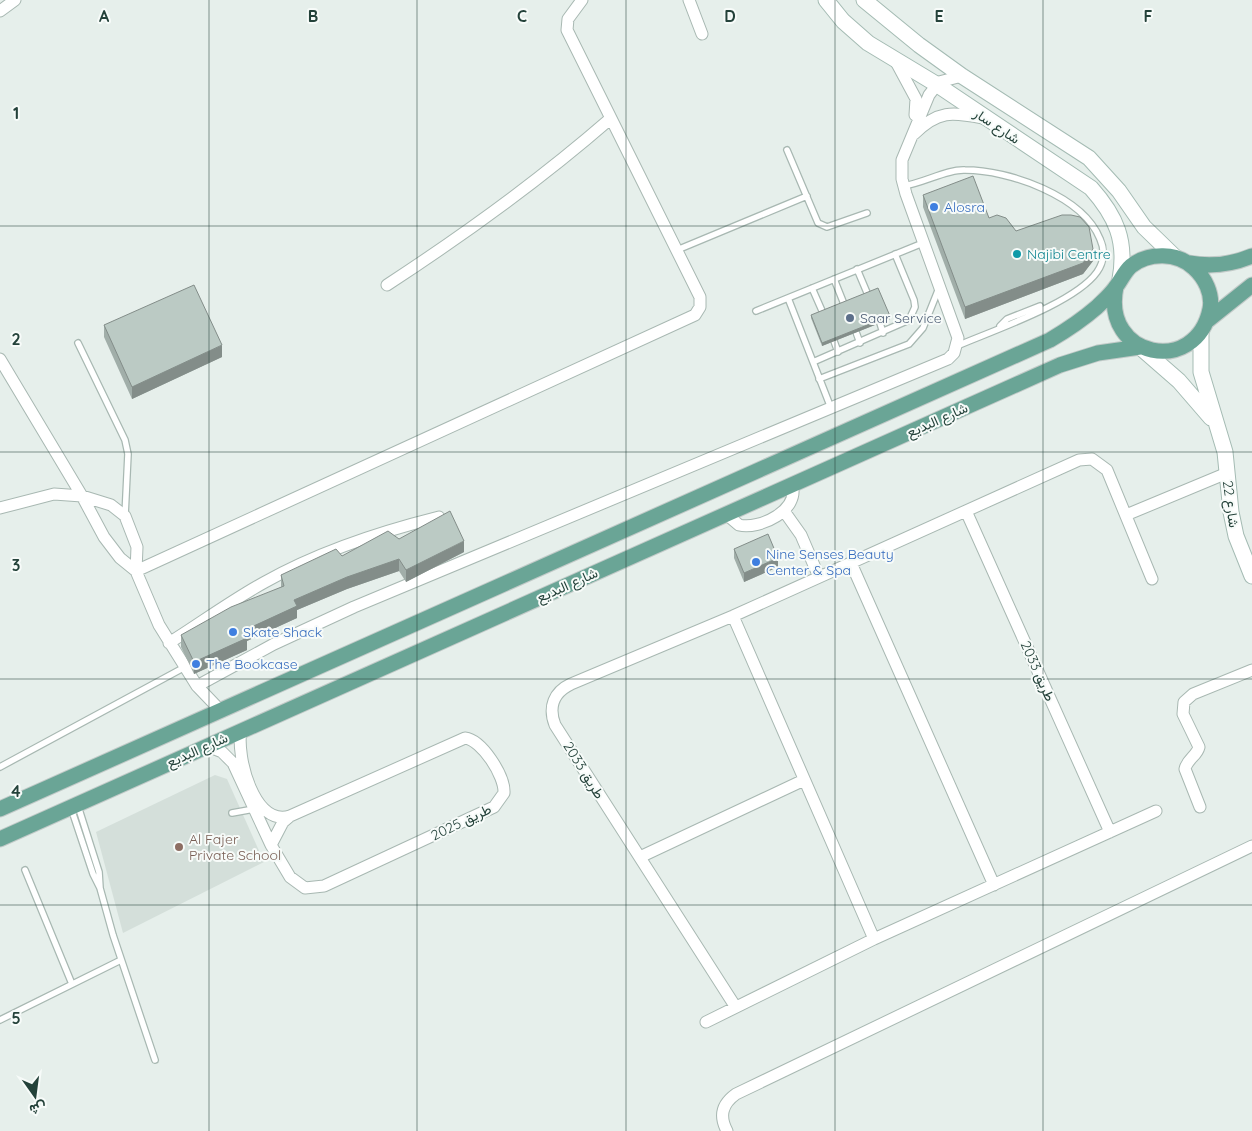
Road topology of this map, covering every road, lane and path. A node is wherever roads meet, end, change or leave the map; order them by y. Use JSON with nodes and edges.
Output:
{"nodes":[{"id":1,"x":582,"y":0,"type":"edge"},
{"id":2,"x":689,"y":0,"type":"edge"},
{"id":3,"x":826,"y":0,"type":"edge"},
{"id":4,"x":864,"y":0,"type":"edge"},
{"id":5,"x":702,"y":34,"type":"dead end"},
{"id":6,"x":895,"y":60,"type":"junction"},
{"id":7,"x":962,"y":76,"type":"junction"},
{"id":8,"x":936,"y":84,"type":"junction"},
{"id":9,"x":985,"y":118,"type":"junction"},
{"id":10,"x":610,"y":119,"type":"junction"},
{"id":11,"x":909,"y":139,"type":"junction"},
{"id":12,"x":787,"y":150,"type":"dead end"},
{"id":13,"x":903,"y":186,"type":"junction"},
{"id":14,"x":807,"y":196,"type":"junction"},
{"id":15,"x":867,"y":213,"type":"dead end"},
{"id":16,"x":923,"y":243,"type":"junction"},
{"id":17,"x":677,"y":250,"type":"junction"},
{"id":18,"x":895,"y":254,"type":"junction"},
{"id":19,"x":1252,"y":256,"type":"edge"},
{"id":20,"x":1182,"y":260,"type":"junction"},
{"id":21,"x":857,"y":270,"type":"junction"},
{"id":22,"x":834,"y":279,"type":"junction"},
{"id":23,"x":1118,"y":283,"type":"junction"},
{"id":24,"x":387,"y":285,"type":"dead end"},
{"id":25,"x":1252,"y":285,"type":"edge"},
{"id":26,"x":940,"y":286,"type":"junction"},
{"id":27,"x":812,"y":288,"type":"junction"},
{"id":28,"x":868,"y":295,"type":"edge"},
{"id":29,"x":788,"y":298,"type":"junction"},
{"id":30,"x":844,"y":304,"type":"edge"},
{"id":31,"x":756,"y":311,"type":"dead end"},
{"id":32,"x":823,"y":313,"type":"edge"},
{"id":33,"x":880,"y":323,"type":"edge"},
{"id":34,"x":1204,"y":327,"type":"junction"},
{"id":35,"x":856,"y":332,"type":"edge"},
{"id":36,"x":883,"y":333,"type":"junction"},
{"id":37,"x":834,"y":341,"type":"edge"},
{"id":38,"x":78,"y":343,"type":"dead end"},
{"id":39,"x":860,"y":343,"type":"junction"},
{"id":40,"x":957,"y":346,"type":"junction"},
{"id":41,"x":1140,"y":347,"type":"junction"},
{"id":42,"x":838,"y":352,"type":"junction"},
{"id":43,"x":0,"y":359,"type":"edge"},
{"id":44,"x":813,"y":362,"type":"junction"},
{"id":45,"x":819,"y":379,"type":"junction"},
{"id":46,"x":831,"y":409,"type":"junction"},
{"id":47,"x":1220,"y":430,"type":"junction"},
{"id":48,"x":1227,"y":473,"type":"junction"},
{"id":49,"x":792,"y":485,"type":"junction"},
{"id":50,"x":82,"y":496,"type":"junction"},
{"id":51,"x":0,"y":508,"type":"edge"},
{"id":52,"x":784,"y":511,"type":"junction"},
{"id":53,"x":966,"y":511,"type":"junction"},
{"id":54,"x":726,"y":514,"type":"junction"},
{"id":55,"x":1126,"y":515,"type":"junction"},
{"id":56,"x":125,"y":516,"type":"junction"},
{"id":57,"x":439,"y":516,"type":"edge"},
{"id":58,"x":851,"y":563,"type":"junction"},
{"id":59,"x":136,"y":571,"type":"junction"},
{"id":60,"x":1252,"y":576,"type":"edge"},
{"id":61,"x":819,"y":577,"type":"junction"},
{"id":62,"x":1152,"y":579,"type":"dead end"},
{"id":63,"x":733,"y":616,"type":"junction"},
{"id":64,"x":169,"y":643,"type":"junction"},
{"id":65,"x":185,"y":667,"type":"junction"},
{"id":66,"x":1252,"y":670,"type":"edge"},
{"id":67,"x":197,"y":686,"type":"junction"},
{"id":68,"x":219,"y":709,"type":"junction"},
{"id":69,"x":241,"y":730,"type":"junction"},
{"id":70,"x":207,"y":746,"type":"junction"},
{"id":71,"x":0,"y":767,"type":"edge"},
{"id":72,"x":804,"y":780,"type":"junction"},
{"id":73,"x":74,"y":805,"type":"junction"},
{"id":74,"x":1200,"y":807,"type":"dead end"},
{"id":75,"x":0,"y":809,"type":"edge"},
{"id":76,"x":254,"y":809,"type":"junction"},
{"id":77,"x":1156,"y":811,"type":"dead end"},
{"id":78,"x":232,"y":812,"type":"dead end"},
{"id":79,"x":290,"y":816,"type":"junction"},
{"id":80,"x":1110,"y":832,"type":"junction"},
{"id":81,"x":0,"y":839,"type":"edge"},
{"id":82,"x":271,"y":846,"type":"junction"},
{"id":83,"x":1252,"y":846,"type":"edge"},
{"id":84,"x":640,"y":857,"type":"junction"},
{"id":85,"x":25,"y":870,"type":"dead end"},
{"id":86,"x":994,"y":885,"type":"junction"},
{"id":87,"x":874,"y":940,"type":"junction"},
{"id":88,"x":121,"y":960,"type":"junction"},
{"id":89,"x":72,"y":984,"type":"junction"},
{"id":90,"x":735,"y":1006,"type":"junction"},
{"id":91,"x":0,"y":1020,"type":"edge"},
{"id":92,"x":706,"y":1022,"type":"dead end"},
{"id":93,"x":154,"y":1060,"type":"dead end"},
{"id":94,"x":727,"y":1131,"type":"edge"}],
"edges":[{"from":1,"to":10,"type":"street"},
{"from":2,"to":5,"type":"street"},
{"from":3,"to":6,"type":"street","name":"شارع سار"},
{"from":4,"to":7,"type":"street","name":"شارع سار"},
{"from":6,"to":8,"type":"street","name":"شارع سار"},
{"from":6,"to":11,"type":"street"},
{"from":7,"to":8,"type":"street"},
{"from":7,"to":20,"type":"street","name":"شارع سار"},
{"from":8,"to":9,"type":"street","name":"شارع سار"},
{"from":8,"to":11,"type":"street"},
{"from":9,"to":11,"type":"street"},
{"from":9,"to":23,"type":"street","name":"شارع سار"},
{"from":10,"to":17,"type":"street"},
{"from":10,"to":24,"type":"street"},
{"from":11,"to":13,"type":"street"},
{"from":12,"to":14,"type":"lane"},
{"from":13,"to":16,"type":"street"},
{"from":13,"to":40,"type":"lane"},
{"from":14,"to":15,"type":"lane"},
{"from":14,"to":17,"type":"lane"},
{"from":16,"to":18,"type":"lane"},
{"from":16,"to":26,"type":"street"},
{"from":17,"to":59,"type":"street"},
{"from":18,"to":21,"type":"lane"},
{"from":18,"to":36,"type":"lane"},
{"from":19,"to":20,"type":"main road"},
{"from":20,"to":23,"type":"main road"},
{"from":20,"to":34,"type":"main road"},
{"from":21,"to":22,"type":"lane"},
{"from":21,"to":28,"type":"lane"},
{"from":22,"to":27,"type":"lane"},
{"from":22,"to":30,"type":"lane"},
{"from":23,"to":41,"type":"main road"},
{"from":23,"to":68,"type":"main road","name":"شارع البديع"},
{"from":25,"to":34,"type":"main road"},
{"from":26,"to":40,"type":"street"},
{"from":26,"to":45,"type":"lane"},
{"from":27,"to":29,"type":"lane"},
{"from":27,"to":32,"type":"lane"},
{"from":29,"to":31,"type":"lane"},
{"from":29,"to":44,"type":"lane"},
{"from":33,"to":36,"type":"lane"},
{"from":34,"to":41,"type":"main road"},
{"from":34,"to":47,"type":"street","name":"شارع 22"},
{"from":35,"to":39,"type":"lane"},
{"from":36,"to":39,"type":"lane"},
{"from":37,"to":42,"type":"lane"},
{"from":38,"to":56,"type":"lane"},
{"from":39,"to":42,"type":"lane"},
{"from":40,"to":46,"type":"street"},
{"from":41,"to":47,"type":"street","name":"شارع 22"},
{"from":41,"to":49,"type":"main road","name":"شارع البديع"},
{"from":42,"to":44,"type":"lane"},
{"from":43,"to":50,"type":"street"},
{"from":44,"to":45,"type":"lane"},
{"from":45,"to":46,"type":"lane"},
{"from":46,"to":67,"type":"street"},
{"from":47,"to":48,"type":"street","name":"شارع 22"},
{"from":48,"to":55,"type":"street"},
{"from":48,"to":60,"type":"street","name":"شارع 22"},
{"from":49,"to":52,"type":"street"},
{"from":49,"to":54,"type":"main road","name":"شارع البديع"},
{"from":50,"to":51,"type":"street"},
{"from":50,"to":56,"type":"street"},
{"from":50,"to":59,"type":"street"},
{"from":52,"to":54,"type":"street"},
{"from":52,"to":61,"type":"street"},
{"from":53,"to":55,"type":"street","name":"طريق 2033"},
{"from":53,"to":58,"type":"street","name":"طريق 2033"},
{"from":53,"to":80,"type":"street","name":"طريق 2033"},
{"from":54,"to":69,"type":"main road","name":"شارع البديع"},
{"from":55,"to":62,"type":"street","name":"طريق 2033"},
{"from":56,"to":59,"type":"street"},
{"from":57,"to":64,"type":"street"},
{"from":58,"to":61,"type":"street","name":"طريق 2033"},
{"from":58,"to":86,"type":"street"},
{"from":59,"to":64,"type":"street"},
{"from":61,"to":63,"type":"street","name":"طريق 2033"},
{"from":63,"to":72,"type":"street"},
{"from":63,"to":84,"type":"street","name":"طريق 2033"},
{"from":64,"to":65,"type":"street"},
{"from":65,"to":67,"type":"street"},
{"from":65,"to":71,"type":"lane"},
{"from":66,"to":74,"type":"street"},
{"from":67,"to":68,"type":"street"},
{"from":68,"to":75,"type":"main road","name":"شارع البديع"},
{"from":69,"to":70,"type":"main road","name":"شارع البديع"},
{"from":69,"to":79,"type":"street"},
{"from":70,"to":73,"type":"main road","name":"شارع البديع"},
{"from":70,"to":76,"type":"street","name":"طريق 2025"},
{"from":72,"to":84,"type":"street"},
{"from":72,"to":87,"type":"street"},
{"from":73,"to":81,"type":"main road","name":"شارع البديع"},
{"from":73,"to":88,"type":"lane"},
{"from":76,"to":78,"type":"lane"},
{"from":76,"to":82,"type":"street","name":"طريق 2025"},
{"from":77,"to":80,"type":"street"},
{"from":79,"to":82,"type":"street"},
{"from":79,"to":82,"type":"street","name":"طريق 2025"},
{"from":80,"to":86,"type":"street"},
{"from":83,"to":94,"type":"street"},
{"from":84,"to":90,"type":"street","name":"طريق 2033"},
{"from":85,"to":89,"type":"lane"},
{"from":86,"to":87,"type":"street"},
{"from":87,"to":90,"type":"street"},
{"from":88,"to":89,"type":"lane"},
{"from":88,"to":93,"type":"lane"},
{"from":89,"to":91,"type":"lane"},
{"from":90,"to":92,"type":"street"}]}
